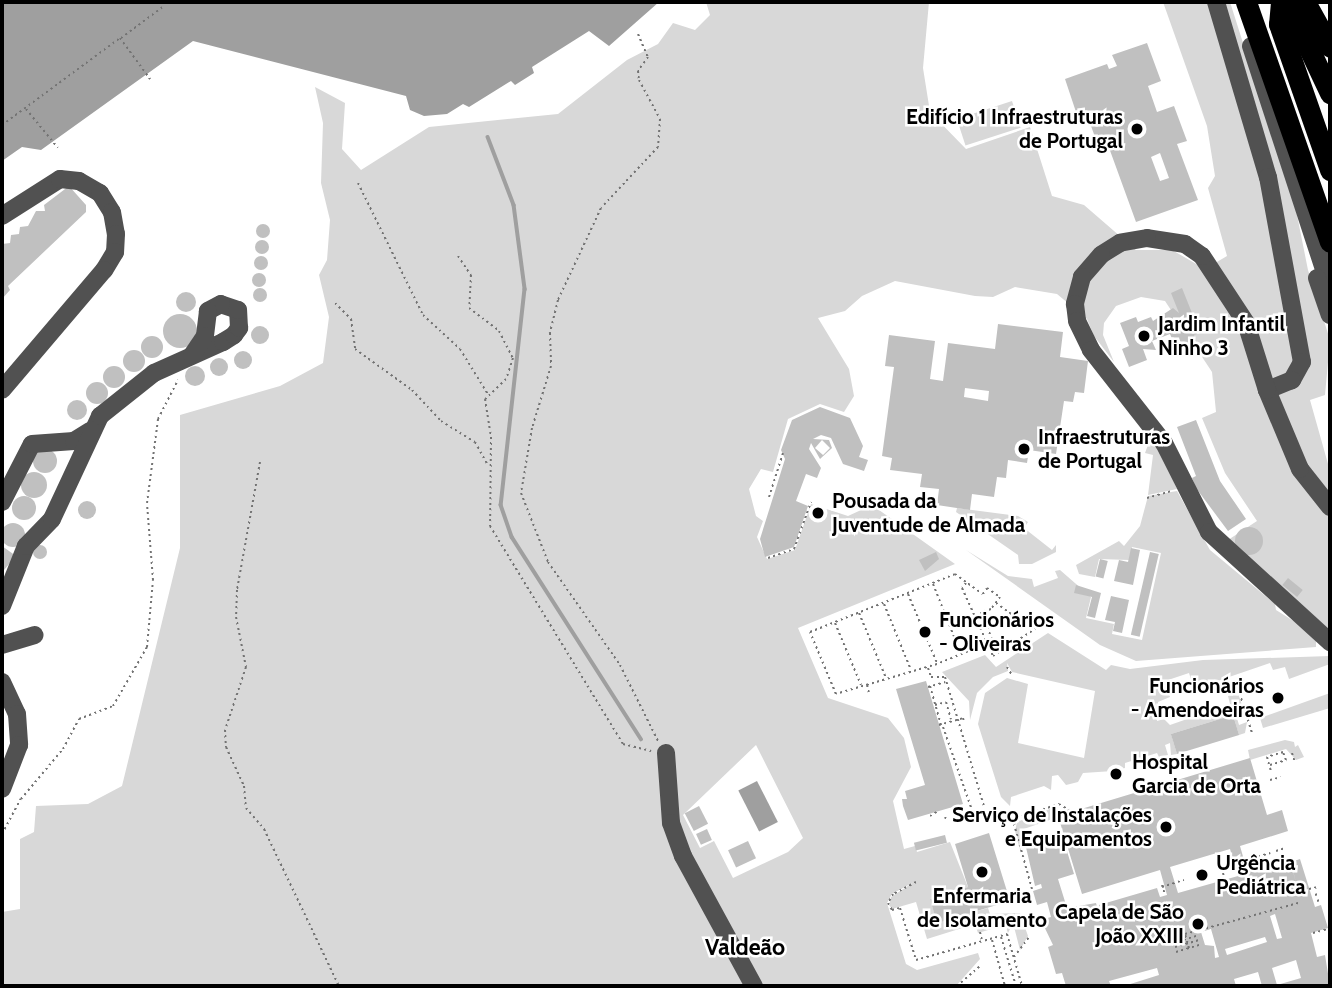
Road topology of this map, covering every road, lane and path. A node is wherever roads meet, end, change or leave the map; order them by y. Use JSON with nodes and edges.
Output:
{"nodes":[{"id":1,"x":1216,"y":2,"type":"edge"},
{"id":2,"x":1239,"y":2,"type":"edge"},
{"id":3,"x":1246,"y":2,"type":"edge"},
{"id":4,"x":1280,"y":2,"type":"edge"},
{"id":5,"x":1287,"y":2,"type":"edge"},
{"id":6,"x":1305,"y":2,"type":"edge"},
{"id":7,"x":164,"y":6,"type":"dead end"},
{"id":8,"x":638,"y":34,"type":"dead end"},
{"id":9,"x":120,"y":38,"type":"junction"},
{"id":10,"x":1330,"y":47,"type":"edge"},
{"id":11,"x":150,"y":79,"type":"dead end"},
{"id":12,"x":1330,"y":93,"type":"edge"},
{"id":13,"x":26,"y":108,"type":"junction"},
{"id":14,"x":2,"y":125,"type":"edge"},
{"id":15,"x":58,"y":148,"type":"dead end"},
{"id":16,"x":1330,"y":170,"type":"edge"},
{"id":17,"x":358,"y":183,"type":"dead end"},
{"id":18,"x":2,"y":216,"type":"edge"},
{"id":19,"x":1323,"y":246,"type":"edge"},
{"id":20,"x":457,"y":257,"type":"dead end"},
{"id":21,"x":1330,"y":289,"type":"edge"},
{"id":22,"x":335,"y":303,"type":"dead end"},
{"id":23,"x":1330,"y":315,"type":"edge"},
{"id":24,"x":185,"y":358,"type":"joint"},
{"id":25,"x":2,"y":390,"type":"edge"},
{"id":26,"x":1267,"y":390,"type":"junction"},
{"id":27,"x":489,"y":397,"type":"junction"},
{"id":28,"x":90,"y":431,"type":"junction"},
{"id":29,"x":783,"y":453,"type":"dead end"},
{"id":30,"x":260,"y":462,"type":"dead end"},
{"id":31,"x":488,"y":469,"type":"junction"},
{"id":32,"x":1177,"y":490,"type":"dead end"},
{"id":33,"x":769,"y":497,"type":"dead end"},
{"id":34,"x":1146,"y":498,"type":"dead end"},
{"id":35,"x":2,"y":502,"type":"edge"},
{"id":36,"x":811,"y":502,"type":"dead end"},
{"id":37,"x":1330,"y":507,"type":"edge"},
{"id":38,"x":768,"y":558,"type":"dead end"},
{"id":39,"x":966,"y":582,"type":"junction"},
{"id":40,"x":932,"y":583,"type":"junction"},
{"id":41,"x":908,"y":593,"type":"junction"},
{"id":42,"x":883,"y":603,"type":"junction"},
{"id":43,"x":996,"y":603,"type":"junction"},
{"id":44,"x":2,"y":606,"type":"edge"},
{"id":45,"x":859,"y":613,"type":"junction"},
{"id":46,"x":835,"y":623,"type":"junction"},
{"id":47,"x":1031,"y":628,"type":"dead end"},
{"id":48,"x":1035,"y":629,"type":"dead end"},
{"id":49,"x":34,"y":635,"type":"dead end"},
{"id":50,"x":1330,"y":642,"type":"edge"},
{"id":51,"x":986,"y":644,"type":"junction"},
{"id":52,"x":2,"y":645,"type":"edge"},
{"id":53,"x":961,"y":654,"type":"junction"},
{"id":54,"x":937,"y":664,"type":"junction"},
{"id":55,"x":927,"y":667,"type":"junction"},
{"id":56,"x":1007,"y":667,"type":"dead end"},
{"id":57,"x":912,"y":671,"type":"junction"},
{"id":58,"x":1012,"y":675,"type":"dead end"},
{"id":59,"x":886,"y":679,"type":"junction"},
{"id":60,"x":946,"y":681,"type":"junction"},
{"id":61,"x":2,"y":682,"type":"edge"},
{"id":62,"x":867,"y":685,"type":"junction"},
{"id":63,"x":861,"y":686,"type":"junction"},
{"id":64,"x":1238,"y":688,"type":"dead end"},
{"id":65,"x":869,"y":693,"type":"dead end"},
{"id":66,"x":950,"y":701,"type":"junction"},
{"id":67,"x":946,"y":702,"type":"junction"},
{"id":68,"x":935,"y":705,"type":"junction"},
{"id":69,"x":951,"y":719,"type":"dead end"},
{"id":70,"x":956,"y":720,"type":"junction"},
{"id":71,"x":964,"y":722,"type":"dead end"},
{"id":72,"x":941,"y":726,"type":"junction"},
{"id":73,"x":1252,"y":733,"type":"dead end"},
{"id":74,"x":666,"y":753,"type":"junction"},
{"id":75,"x":1292,"y":753,"type":"dead end"},
{"id":76,"x":1278,"y":763,"type":"junction"},
{"id":77,"x":1295,"y":763,"type":"dead end"},
{"id":78,"x":1269,"y":765,"type":"junction"},
{"id":79,"x":1280,"y":768,"type":"dead end"},
{"id":80,"x":1271,"y":771,"type":"dead end"},
{"id":81,"x":1281,"y":777,"type":"dead end"},
{"id":82,"x":1270,"y":780,"type":"dead end"},
{"id":83,"x":2,"y":789,"type":"edge"},
{"id":84,"x":985,"y":806,"type":"dead end"},
{"id":85,"x":938,"y":811,"type":"dead end"},
{"id":86,"x":974,"y":813,"type":"dead end"},
{"id":87,"x":1064,"y":815,"type":"dead end"},
{"id":88,"x":930,"y":816,"type":"dead end"},
{"id":89,"x":2,"y":834,"type":"edge"},
{"id":90,"x":1285,"y":848,"type":"dead end"},
{"id":91,"x":1276,"y":851,"type":"dead end"},
{"id":92,"x":1270,"y":853,"type":"dead end"},
{"id":93,"x":1253,"y":858,"type":"dead end"},
{"id":94,"x":1223,"y":873,"type":"dead end"},
{"id":95,"x":1224,"y":877,"type":"dead end"},
{"id":96,"x":1184,"y":880,"type":"dead end"},
{"id":97,"x":916,"y":882,"type":"dead end"},
{"id":98,"x":1318,"y":887,"type":"dead end"},
{"id":99,"x":1032,"y":889,"type":"dead end"},
{"id":100,"x":1309,"y":890,"type":"dead end"},
{"id":101,"x":1165,"y":895,"type":"dead end"},
{"id":102,"x":1302,"y":902,"type":"dead end"},
{"id":103,"x":1328,"y":929,"type":"dead end"},
{"id":104,"x":980,"y":932,"type":"dead end"},
{"id":105,"x":1312,"y":933,"type":"dead end"},
{"id":106,"x":1199,"y":935,"type":"dead end"},
{"id":107,"x":1001,"y":936,"type":"junction"},
{"id":108,"x":1029,"y":937,"type":"dead end"},
{"id":109,"x":991,"y":939,"type":"junction"},
{"id":110,"x":1186,"y":939,"type":"junction"},
{"id":111,"x":1200,"y":940,"type":"dead end"},
{"id":112,"x":982,"y":941,"type":"junction"},
{"id":113,"x":1174,"y":943,"type":"dead end"},
{"id":114,"x":1188,"y":943,"type":"junction"},
{"id":115,"x":1202,"y":944,"type":"dead end"},
{"id":116,"x":1175,"y":947,"type":"dead end"},
{"id":117,"x":1189,"y":948,"type":"junction"},
{"id":118,"x":1176,"y":952,"type":"dead end"},
{"id":119,"x":1014,"y":958,"type":"junction"},
{"id":120,"x":981,"y":965,"type":"dead end"},
{"id":121,"x":339,"y":986,"type":"edge"},
{"id":122,"x":754,"y":986,"type":"edge"},
{"id":123,"x":957,"y":986,"type":"edge"},
{"id":124,"x":1005,"y":986,"type":"edge"},
{"id":125,"x":1016,"y":986,"type":"edge"},
{"id":126,"x":1022,"y":986,"type":"edge"}],
"edges":[{"from":1,"to":26,"type":"street"},
{"from":2,"to":19,"type":"street"},
{"from":3,"to":19,"type":"highway"},
{"from":4,"to":16,"type":"highway"},
{"from":5,"to":12,"type":"highway"},
{"from":6,"to":10,"type":"highway"},
{"from":7,"to":9,"type":"path"},
{"from":8,"to":74,"type":"path"},
{"from":9,"to":11,"type":"path"},
{"from":9,"to":13,"type":"path"},
{"from":13,"to":14,"type":"path"},
{"from":13,"to":15,"type":"path"},
{"from":17,"to":27,"type":"path"},
{"from":18,"to":25,"type":"street"},
{"from":19,"to":21,"type":"street"},
{"from":19,"to":23,"type":"street"},
{"from":20,"to":27,"type":"path"},
{"from":22,"to":31,"type":"path"},
{"from":24,"to":28,"type":"street"},
{"from":24,"to":89,"type":"path"},
{"from":26,"to":37,"type":"street"},
{"from":26,"to":50,"type":"street"},
{"from":27,"to":31,"type":"path"},
{"from":28,"to":35,"type":"street"},
{"from":28,"to":44,"type":"street"},
{"from":29,"to":33,"type":"path"},
{"from":30,"to":121,"type":"path"},
{"from":31,"to":74,"type":"path"},
{"from":32,"to":34,"type":"path"},
{"from":36,"to":38,"type":"path"},
{"from":39,"to":40,"type":"path"},
{"from":39,"to":43,"type":"path"},
{"from":39,"to":51,"type":"path"},
{"from":40,"to":41,"type":"path"},
{"from":40,"to":53,"type":"path"},
{"from":41,"to":42,"type":"path"},
{"from":41,"to":54,"type":"path"},
{"from":42,"to":45,"type":"path"},
{"from":42,"to":57,"type":"path"},
{"from":43,"to":47,"type":"path"},
{"from":43,"to":51,"type":"path"},
{"from":45,"to":46,"type":"path"},
{"from":45,"to":59,"type":"path"},
{"from":46,"to":63,"type":"path"},
{"from":46,"to":63,"type":"path"},
{"from":48,"to":51,"type":"path"},
{"from":49,"to":52,"type":"street"},
{"from":51,"to":53,"type":"path"},
{"from":53,"to":54,"type":"path"},
{"from":54,"to":55,"type":"path"},
{"from":55,"to":57,"type":"path"},
{"from":55,"to":60,"type":"path"},
{"from":56,"to":58,"type":"path"},
{"from":57,"to":59,"type":"path"},
{"from":59,"to":62,"type":"path"},
{"from":60,"to":66,"type":"path"},
{"from":60,"to":68,"type":"path"},
{"from":61,"to":83,"type":"street"},
{"from":62,"to":63,"type":"path"},
{"from":62,"to":65,"type":"path"},
{"from":64,"to":73,"type":"path"},
{"from":66,"to":67,"type":"path"},
{"from":66,"to":70,"type":"path"},
{"from":67,"to":68,"type":"path"},
{"from":67,"to":69,"type":"path"},
{"from":68,"to":72,"type":"path"},
{"from":70,"to":71,"type":"path"},
{"from":70,"to":72,"type":"path"},
{"from":70,"to":84,"type":"path"},
{"from":72,"to":86,"type":"path"},
{"from":74,"to":122,"type":"street"},
{"from":75,"to":77,"type":"path"},
{"from":76,"to":78,"type":"path"},
{"from":76,"to":78,"type":"path"},
{"from":76,"to":79,"type":"path"},
{"from":78,"to":80,"type":"path"},
{"from":81,"to":82,"type":"path"},
{"from":85,"to":88,"type":"path"},
{"from":87,"to":99,"type":"path"},
{"from":90,"to":91,"type":"path"},
{"from":92,"to":93,"type":"path"},
{"from":94,"to":95,"type":"path"},
{"from":96,"to":101,"type":"path"},
{"from":97,"to":112,"type":"path"},
{"from":98,"to":100,"type":"path"},
{"from":102,"to":110,"type":"path"},
{"from":103,"to":105,"type":"path"},
{"from":104,"to":112,"type":"path"},
{"from":106,"to":110,"type":"path"},
{"from":107,"to":109,"type":"path"},
{"from":107,"to":119,"type":"path"},
{"from":107,"to":125,"type":"path"},
{"from":108,"to":119,"type":"path"},
{"from":109,"to":112,"type":"path"},
{"from":109,"to":124,"type":"path"},
{"from":110,"to":113,"type":"path"},
{"from":110,"to":114,"type":"path"},
{"from":111,"to":114,"type":"path"},
{"from":114,"to":116,"type":"path"},
{"from":114,"to":117,"type":"path"},
{"from":115,"to":117,"type":"path"},
{"from":117,"to":118,"type":"path"},
{"from":119,"to":126,"type":"path"},
{"from":120,"to":123,"type":"path"}]}
